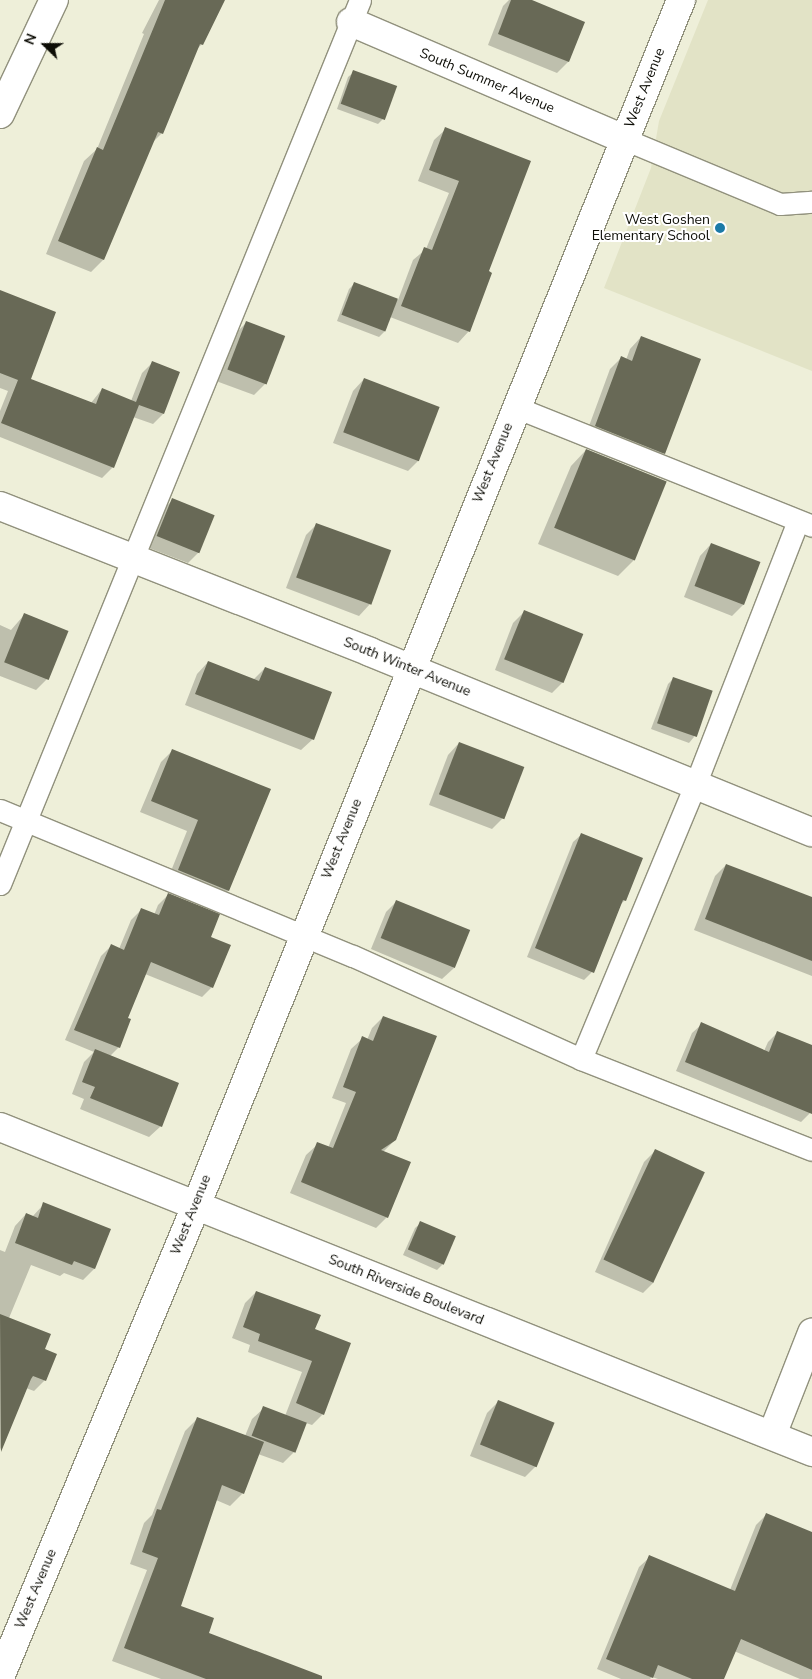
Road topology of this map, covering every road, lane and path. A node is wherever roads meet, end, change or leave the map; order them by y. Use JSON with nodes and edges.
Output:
{"nodes":[{"id":1,"x":54,"y":0,"type":"edge"},
{"id":2,"x":681,"y":0,"type":"edge"},
{"id":3,"x":355,"y":11,"type":"edge"},
{"id":4,"x":0,"y":114,"type":"edge"},
{"id":5,"x":624,"y":139,"type":"junction"},
{"id":6,"x":812,"y":202,"type":"edge"},
{"id":7,"x":515,"y":407,"type":"junction"},
{"id":8,"x":0,"y":506,"type":"edge"},
{"id":9,"x":805,"y":523,"type":"edge"},
{"id":10,"x":133,"y":558,"type":"junction"},
{"id":11,"x":411,"y":669,"type":"junction"},
{"id":12,"x":695,"y":785,"type":"junction"},
{"id":13,"x":0,"y":810,"type":"edge"},
{"id":14,"x":26,"y":820,"type":"junction"},
{"id":15,"x":812,"y":832,"type":"edge"},
{"id":16,"x":0,"y":884,"type":"edge"},
{"id":17,"x":303,"y":936,"type":"junction"},
{"id":18,"x":581,"y":1059,"type":"junction"},
{"id":19,"x":0,"y":1127,"type":"edge"},
{"id":20,"x":812,"y":1150,"type":"edge"},
{"id":21,"x":196,"y":1206,"type":"junction"},
{"id":22,"x":812,"y":1333,"type":"edge"},
{"id":23,"x":772,"y":1435,"type":"junction"},
{"id":24,"x":812,"y":1452,"type":"edge"},
{"id":25,"x":0,"y":1677,"type":"edge"}],
"edges":[{"from":1,"to":4,"type":"street"},
{"from":2,"to":5,"type":"street","name":"West Avenue"},
{"from":3,"to":5,"type":"street","name":"South Summer Avenue"},
{"from":3,"to":10,"type":"lane"},
{"from":5,"to":6,"type":"lane"},
{"from":5,"to":7,"type":"street","name":"West Avenue"},
{"from":7,"to":9,"type":"lane"},
{"from":7,"to":11,"type":"street","name":"West Avenue"},
{"from":8,"to":10,"type":"street","name":"South Winter Avenue"},
{"from":9,"to":12,"type":"lane"},
{"from":10,"to":11,"type":"street","name":"South Winter Avenue"},
{"from":10,"to":14,"type":"lane"},
{"from":11,"to":12,"type":"street","name":"South Winter Avenue"},
{"from":11,"to":17,"type":"street","name":"West Avenue"},
{"from":12,"to":15,"type":"street","name":"South Winter Avenue"},
{"from":12,"to":18,"type":"lane"},
{"from":13,"to":14,"type":"lane"},
{"from":14,"to":16,"type":"lane"},
{"from":14,"to":17,"type":"lane"},
{"from":17,"to":18,"type":"lane"},
{"from":17,"to":21,"type":"street","name":"West Avenue"},
{"from":18,"to":20,"type":"lane"},
{"from":19,"to":21,"type":"street","name":"South Riverside Boulevard"},
{"from":21,"to":23,"type":"street","name":"South Riverside Boulevard"},
{"from":21,"to":25,"type":"street","name":"West Avenue"},
{"from":22,"to":23,"type":"street"},
{"from":23,"to":24,"type":"street","name":"South Riverside Boulevard"}]}
